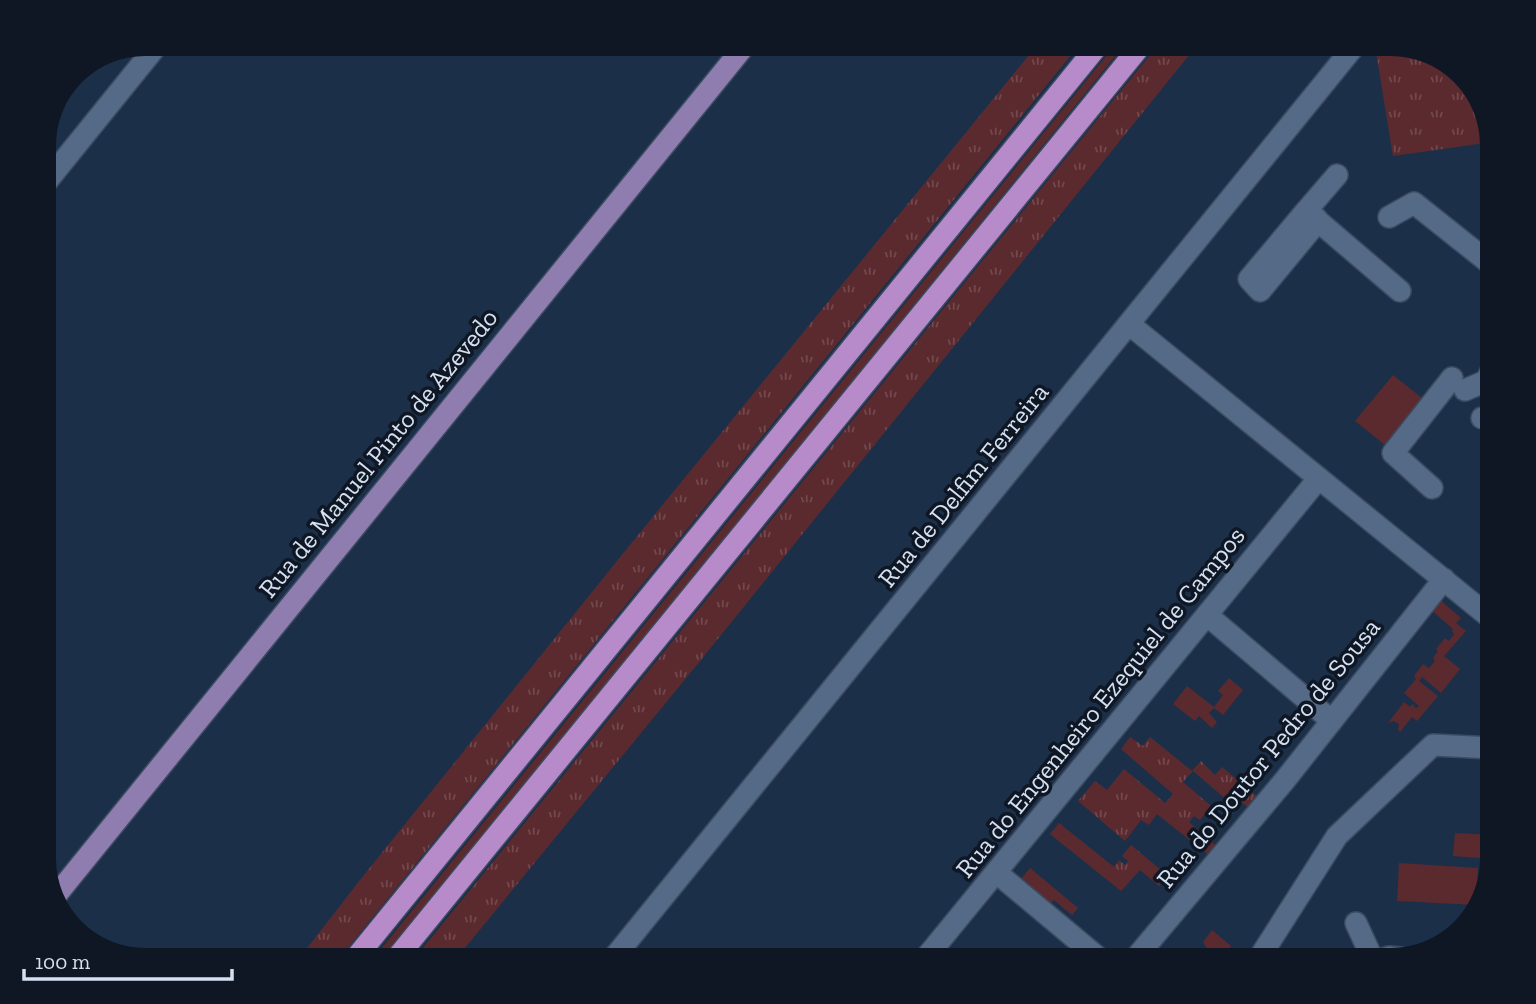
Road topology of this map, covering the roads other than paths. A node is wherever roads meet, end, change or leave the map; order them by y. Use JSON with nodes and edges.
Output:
{"nodes":[{"id":1,"x":148,"y":56,"type":"edge"},
{"id":2,"x":736,"y":56,"type":"edge"},
{"id":3,"x":1089,"y":56,"type":"edge"},
{"id":4,"x":1132,"y":56,"type":"edge"},
{"id":5,"x":1346,"y":56,"type":"edge"},
{"id":6,"x":56,"y":170,"type":"edge"},
{"id":7,"x":1337,"y":175,"type":"dead end"},
{"id":8,"x":1312,"y":216,"type":"junction"},
{"id":9,"x":1389,"y":217,"type":"dead end"},
{"id":10,"x":1288,"y":250,"type":"dead end"},
{"id":11,"x":1480,"y":256,"type":"edge"},
{"id":12,"x":1400,"y":290,"type":"dead end"},
{"id":13,"x":1129,"y":324,"type":"junction"},
{"id":14,"x":1480,"y":382,"type":"edge"},
{"id":15,"x":1318,"y":478,"type":"junction"},
{"id":16,"x":1432,"y":488,"type":"dead end"},
{"id":17,"x":1444,"y":579,"type":"junction"},
{"id":18,"x":1480,"y":609,"type":"edge"},
{"id":19,"x":1207,"y":615,"type":"junction"},
{"id":20,"x":1332,"y":721,"type":"junction"},
{"id":21,"x":1480,"y":747,"type":"edge"},
{"id":22,"x":997,"y":873,"type":"junction"},
{"id":23,"x":61,"y":889,"type":"edge"},
{"id":24,"x":1356,"y":923,"type":"dead end"},
{"id":25,"x":364,"y":948,"type":"edge"},
{"id":26,"x":406,"y":948,"type":"edge"},
{"id":27,"x":622,"y":948,"type":"edge"},
{"id":28,"x":934,"y":948,"type":"edge"},
{"id":29,"x":1087,"y":948,"type":"edge"},
{"id":30,"x":1144,"y":948,"type":"edge"},
{"id":31,"x":1266,"y":948,"type":"edge"},
{"id":32,"x":1367,"y":948,"type":"edge"}],
"edges":[{"from":1,"to":6,"type":"street"},
{"from":2,"to":23,"type":"main road","name":"Rua de Manuel Pinto de Azevedo"},
{"from":3,"to":25,"type":"highway"},
{"from":4,"to":26,"type":"highway"},
{"from":5,"to":13,"type":"street","name":"Rua de Delfim Ferreira"},
{"from":7,"to":8,"type":"street"},
{"from":8,"to":10,"type":"street"},
{"from":8,"to":12,"type":"street"},
{"from":9,"to":11,"type":"street"},
{"from":13,"to":15,"type":"street"},
{"from":13,"to":27,"type":"street","name":"Rua de Delfim Ferreira"},
{"from":14,"to":16,"type":"street"},
{"from":15,"to":17,"type":"street"},
{"from":15,"to":19,"type":"street","name":"Rua do Engenheiro Ezequiel de Campos"},
{"from":17,"to":18,"type":"street"},
{"from":17,"to":20,"type":"street","name":"Rua do Doutor Pedro de Sousa"},
{"from":19,"to":20,"type":"street"},
{"from":19,"to":22,"type":"street","name":"Rua do Engenheiro Ezequiel de Campos"},
{"from":20,"to":30,"type":"street","name":"Rua do Doutor Pedro de Sousa"},
{"from":21,"to":31,"type":"street"},
{"from":22,"to":28,"type":"street","name":"Rua do Engenheiro Ezequiel de Campos"},
{"from":22,"to":29,"type":"street"},
{"from":24,"to":32,"type":"street"}]}
